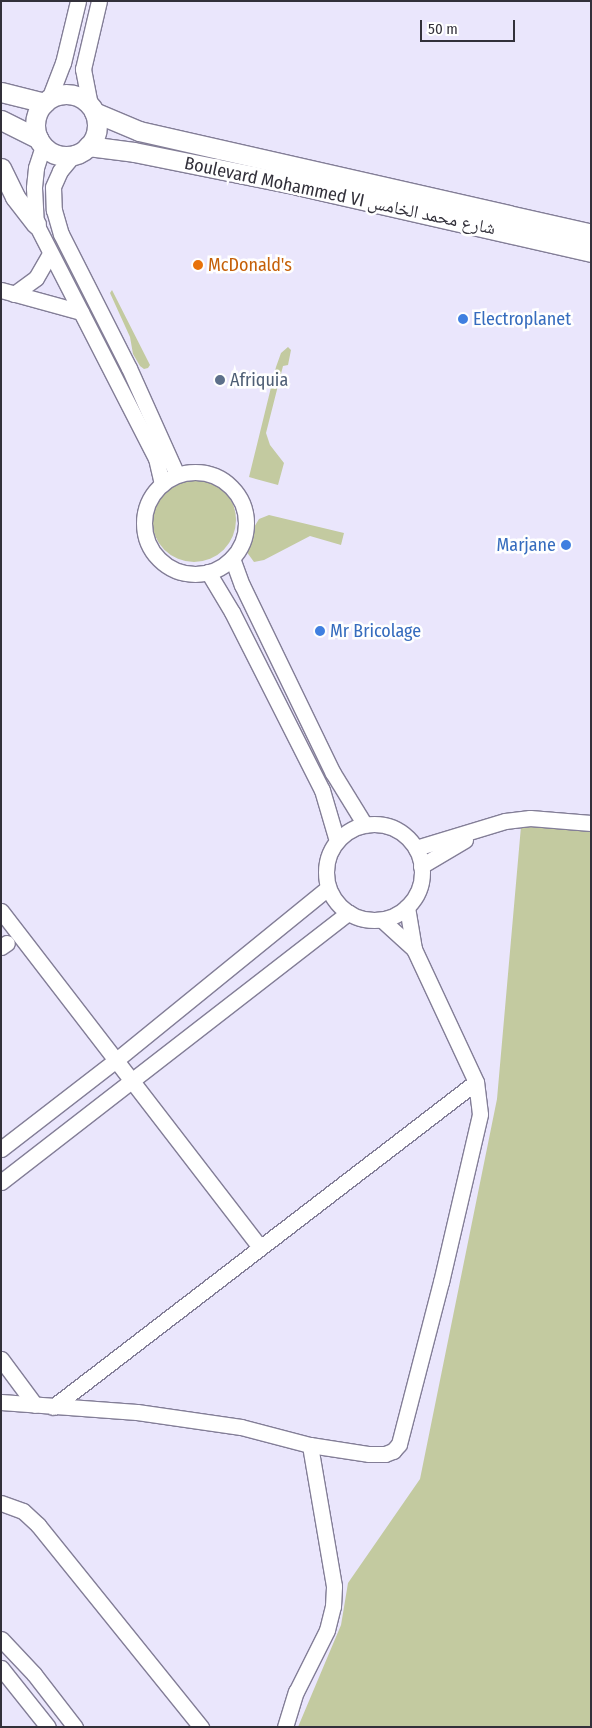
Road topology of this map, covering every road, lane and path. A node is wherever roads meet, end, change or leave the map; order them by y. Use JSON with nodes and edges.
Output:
{"nodes":[{"id":1,"x":78,"y":1,"type":"edge"},
{"id":2,"x":99,"y":1,"type":"edge"},
{"id":3,"x":1,"y":92,"type":"edge"},
{"id":4,"x":47,"y":101,"type":"junction"},
{"id":5,"x":92,"y":109,"type":"junction"},
{"id":6,"x":1,"y":120,"type":"edge"},
{"id":7,"x":41,"y":142,"type":"junction"},
{"id":8,"x":82,"y":149,"type":"junction"},
{"id":9,"x":1,"y":168,"type":"edge"},
{"id":10,"x":36,"y":224,"type":"junction"},
{"id":11,"x":591,"y":234,"type":"edge"},
{"id":12,"x":591,"y":252,"type":"edge"},
{"id":13,"x":50,"y":254,"type":"junction"},
{"id":14,"x":8,"y":292,"type":"edge"},
{"id":15,"x":81,"y":312,"type":"junction"},
{"id":16,"x":177,"y":475,"type":"junction"},
{"id":17,"x":162,"y":484,"type":"junction"},
{"id":18,"x":232,"y":558,"type":"junction"},
{"id":19,"x":208,"y":572,"type":"junction"},
{"id":20,"x":591,"y":823,"type":"edge"},
{"id":21,"x":365,"y":825,"type":"junction"},
{"id":22,"x":484,"y":829,"type":"junction"},
{"id":23,"x":337,"y":841,"type":"junction"},
{"id":24,"x":416,"y":848,"type":"junction"},
{"id":25,"x":422,"y":866,"type":"junction"},
{"id":26,"x":328,"y":888,"type":"junction"},
{"id":27,"x":407,"y":907,"type":"junction"},
{"id":28,"x":1,"y":911,"type":"edge"},
{"id":29,"x":349,"y":912,"type":"junction"},
{"id":30,"x":382,"y":920,"type":"junction"},
{"id":31,"x":414,"y":949,"type":"junction"},
{"id":32,"x":115,"y":1061,"type":"junction"},
{"id":33,"x":131,"y":1082,"type":"junction"},
{"id":34,"x":476,"y":1082,"type":"junction"},
{"id":35,"x":1,"y":1150,"type":"edge"},
{"id":36,"x":1,"y":1182,"type":"edge"},
{"id":37,"x":260,"y":1247,"type":"junction"},
{"id":38,"x":1,"y":1359,"type":"edge"},
{"id":39,"x":1,"y":1402,"type":"edge"},
{"id":40,"x":35,"y":1405,"type":"junction"},
{"id":41,"x":54,"y":1407,"type":"junction"},
{"id":42,"x":310,"y":1445,"type":"junction"},
{"id":43,"x":1,"y":1504,"type":"edge"},
{"id":44,"x":1,"y":1639,"type":"edge"},
{"id":45,"x":2,"y":1673,"type":"edge"},
{"id":46,"x":48,"y":1727,"type":"edge"},
{"id":47,"x":75,"y":1727,"type":"edge"},
{"id":48,"x":201,"y":1727,"type":"edge"},
{"id":49,"x":285,"y":1727,"type":"edge"}],
"edges":[{"from":1,"to":4,"type":"street"},
{"from":2,"to":5,"type":"street"},
{"from":3,"to":4,"type":"main road"},
{"from":4,"to":5,"type":"main road"},
{"from":4,"to":7,"type":"main road"},
{"from":5,"to":8,"type":"main road"},
{"from":5,"to":11,"type":"main road","name":"Boulevard Mohammed VI شارع محمد الخامس"},
{"from":6,"to":7,"type":"main road"},
{"from":7,"to":8,"type":"main road"},
{"from":7,"to":10,"type":"street"},
{"from":8,"to":12,"type":"main road","name":"Boulevard Mohammed VI شارع محمد الخامس"},
{"from":8,"to":16,"type":"street"},
{"from":9,"to":10,"type":"main road"},
{"from":10,"to":13,"type":"street"},
{"from":13,"to":14,"type":"street"},
{"from":13,"to":15,"type":"street"},
{"from":14,"to":15,"type":"street"},
{"from":15,"to":17,"type":"street"},
{"from":16,"to":17,"type":"street"},
{"from":16,"to":18,"type":"street"},
{"from":17,"to":19,"type":"street"},
{"from":18,"to":19,"type":"street"},
{"from":18,"to":21,"type":"street"},
{"from":19,"to":23,"type":"street"},
{"from":20,"to":22,"type":"street"},
{"from":21,"to":23,"type":"street"},
{"from":21,"to":24,"type":"street"},
{"from":22,"to":24,"type":"street"},
{"from":22,"to":25,"type":"street"},
{"from":23,"to":26,"type":"street"},
{"from":24,"to":25,"type":"street"},
{"from":25,"to":27,"type":"street"},
{"from":26,"to":29,"type":"street"},
{"from":26,"to":32,"type":"street"},
{"from":27,"to":30,"type":"street"},
{"from":27,"to":31,"type":"street"},
{"from":28,"to":32,"type":"street"},
{"from":29,"to":30,"type":"street"},
{"from":29,"to":33,"type":"street"},
{"from":30,"to":31,"type":"street"},
{"from":31,"to":34,"type":"street"},
{"from":32,"to":33,"type":"street"},
{"from":32,"to":35,"type":"street"},
{"from":33,"to":36,"type":"street"},
{"from":33,"to":37,"type":"street"},
{"from":34,"to":37,"type":"street"},
{"from":34,"to":42,"type":"street"},
{"from":37,"to":41,"type":"street"},
{"from":38,"to":40,"type":"street"},
{"from":39,"to":40,"type":"street"},
{"from":40,"to":41,"type":"street"},
{"from":41,"to":42,"type":"street"},
{"from":42,"to":49,"type":"street"},
{"from":43,"to":48,"type":"street"},
{"from":44,"to":47,"type":"street"},
{"from":45,"to":46,"type":"street"}]}
